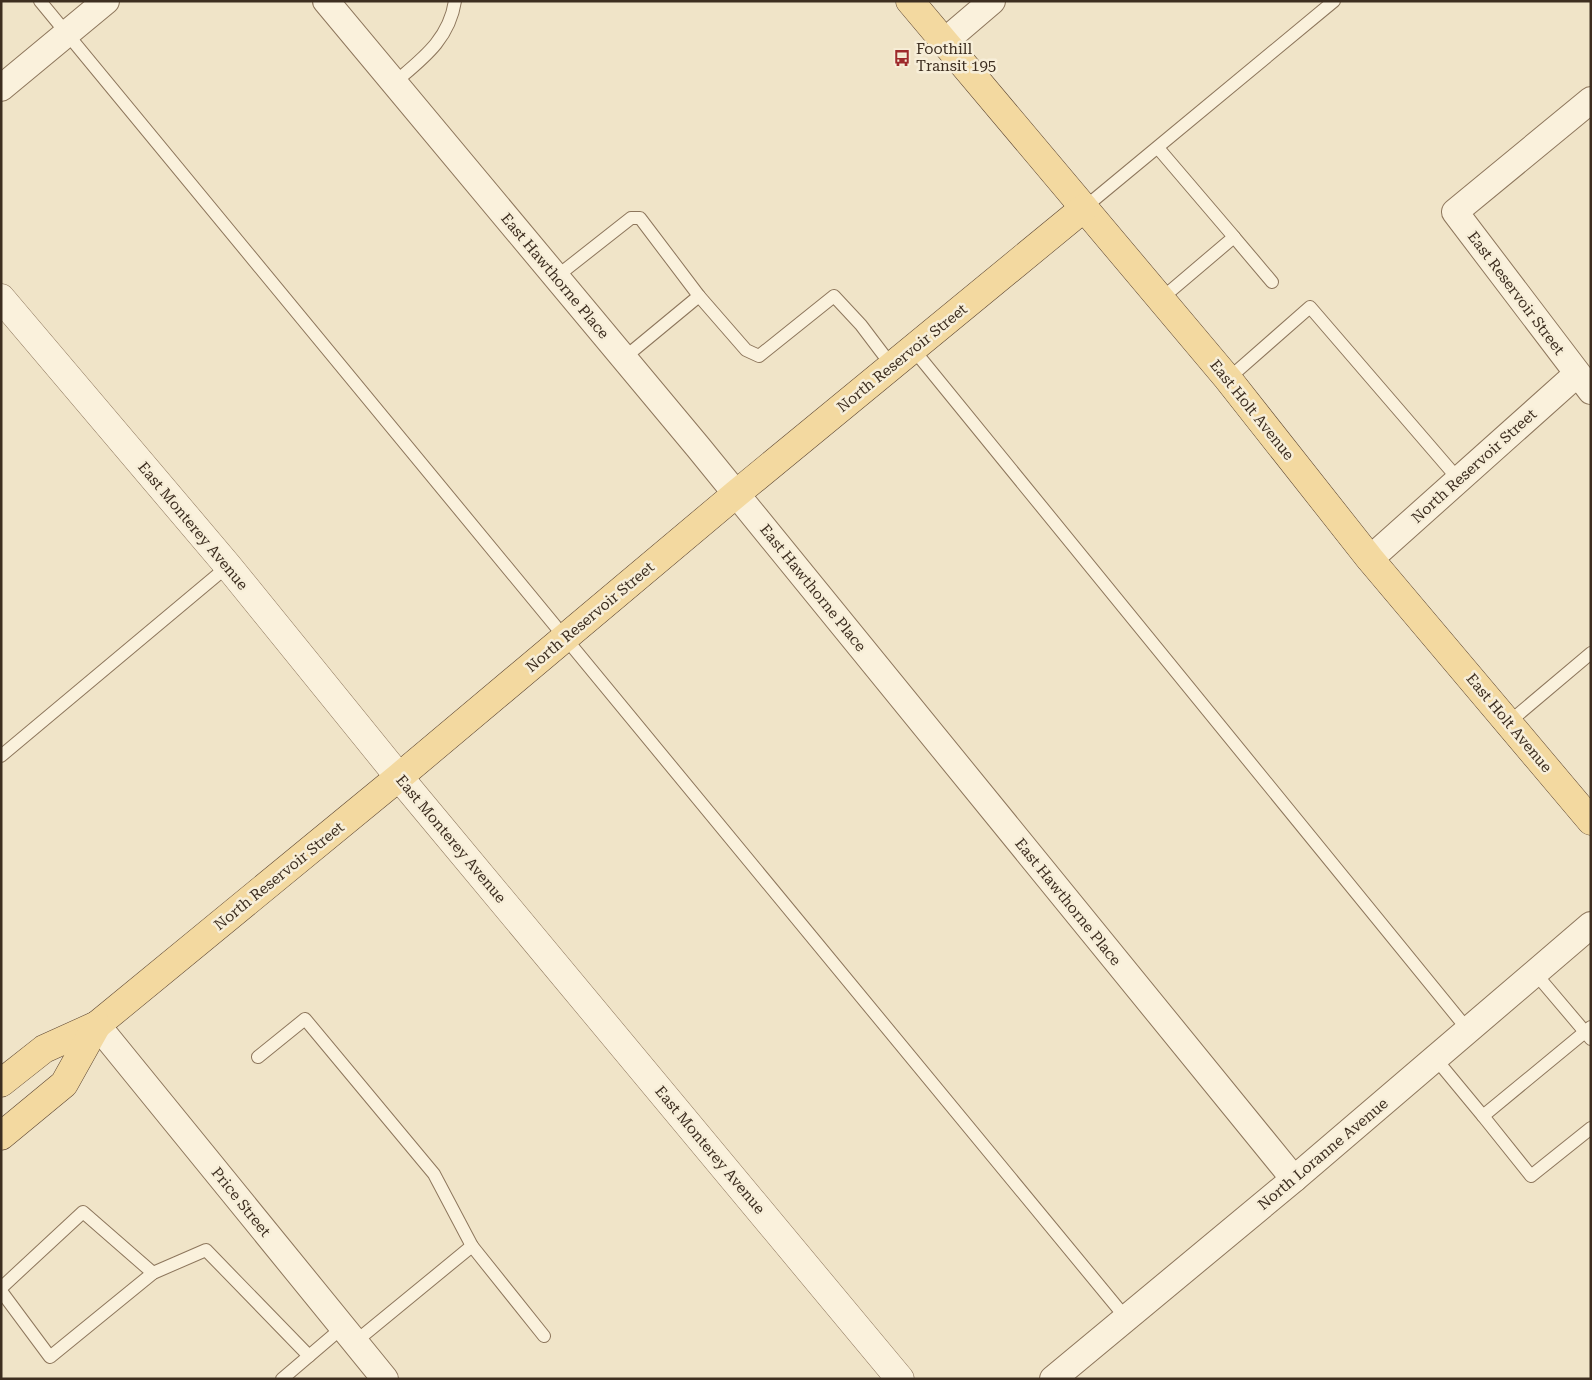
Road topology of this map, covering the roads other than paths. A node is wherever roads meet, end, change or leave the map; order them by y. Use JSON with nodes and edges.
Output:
{"nodes":[{"id":1,"x":40,"y":1,"type":"edge"},
{"id":2,"x":106,"y":1,"type":"edge"},
{"id":3,"x":326,"y":1,"type":"edge"},
{"id":4,"x":455,"y":1,"type":"edge"},
{"id":5,"x":910,"y":1,"type":"edge"},
{"id":6,"x":992,"y":1,"type":"edge"},
{"id":7,"x":1334,"y":1,"type":"edge"},
{"id":8,"x":67,"y":33,"type":"junction"},
{"id":9,"x":944,"y":42,"type":"junction"},
{"id":10,"x":394,"y":83,"type":"junction"},
{"id":11,"x":1,"y":88,"type":"edge"},
{"id":12,"x":1591,"y":100,"type":"edge"},
{"id":13,"x":1158,"y":148,"type":"junction"},
{"id":14,"x":1084,"y":208,"type":"junction"},
{"id":15,"x":1234,"y":237,"type":"junction"},
{"id":16,"x":556,"y":277,"type":"junction"},
{"id":17,"x":1272,"y":282,"type":"dead end"},
{"id":18,"x":700,"y":296,"type":"junction"},
{"id":19,"x":1,"y":298,"type":"edge"},
{"id":20,"x":1161,"y":299,"type":"junction"},
{"id":21,"x":913,"y":349,"type":"junction"},
{"id":22,"x":624,"y":358,"type":"junction"},
{"id":23,"x":892,"y":366,"type":"junction"},
{"id":24,"x":1586,"y":376,"type":"edge"},
{"id":25,"x":1228,"y":380,"type":"junction"},
{"id":26,"x":1459,"y":480,"type":"junction"},
{"id":27,"x":736,"y":494,"type":"junction"},
{"id":28,"x":1370,"y":559,"type":"junction"},
{"id":29,"x":228,"y":566,"type":"junction"},
{"id":30,"x":566,"y":638,"type":"junction"},
{"id":31,"x":1591,"y":653,"type":"edge"},
{"id":32,"x":1508,"y":723,"type":"junction"},
{"id":33,"x":1,"y":756,"type":"edge"},
{"id":34,"x":399,"y":777,"type":"junction"},
{"id":35,"x":1589,"y":815,"type":"edge"},
{"id":36,"x":1591,"y":925,"type":"edge"},
{"id":37,"x":1535,"y":973,"type":"junction"},
{"id":38,"x":97,"y":1025,"type":"junction"},
{"id":39,"x":1468,"y":1030,"type":"junction"},
{"id":40,"x":1589,"y":1033,"type":"edge"},
{"id":41,"x":258,"y":1056,"type":"dead end"},
{"id":42,"x":1435,"y":1058,"type":"junction"},
{"id":43,"x":1,"y":1083,"type":"edge"},
{"id":44,"x":1483,"y":1116,"type":"junction"},
{"id":45,"x":1591,"y":1128,"type":"edge"},
{"id":46,"x":1,"y":1136,"type":"edge"},
{"id":47,"x":1294,"y":1179,"type":"junction"},
{"id":48,"x":472,"y":1246,"type":"junction"},
{"id":49,"x":153,"y":1273,"type":"junction"},
{"id":50,"x":1,"y":1288,"type":"edge"},
{"id":51,"x":1,"y":1292,"type":"edge"},
{"id":52,"x":1126,"y":1318,"type":"junction"},
{"id":53,"x":349,"y":1335,"type":"junction"},
{"id":54,"x":544,"y":1336,"type":"dead end"},
{"id":55,"x":309,"y":1356,"type":"junction"},
{"id":56,"x":282,"y":1379,"type":"edge"},
{"id":57,"x":385,"y":1379,"type":"edge"},
{"id":58,"x":900,"y":1379,"type":"edge"},
{"id":59,"x":1053,"y":1379,"type":"edge"}],
"edges":[{"from":1,"to":8,"type":"lane"},
{"from":2,"to":8,"type":"street"},
{"from":3,"to":10,"type":"street","name":"East Hawthorne Place"},
{"from":4,"to":10,"type":"lane"},
{"from":5,"to":9,"type":"main road","name":"East Holt Avenue"},
{"from":6,"to":9,"type":"street"},
{"from":7,"to":13,"type":"lane"},
{"from":8,"to":11,"type":"street"},
{"from":8,"to":30,"type":"lane"},
{"from":9,"to":14,"type":"main road","name":"East Holt Avenue"},
{"from":10,"to":16,"type":"street","name":"East Hawthorne Place"},
{"from":12,"to":24,"type":"street","name":"East Reservoir Street"},
{"from":13,"to":14,"type":"lane"},
{"from":13,"to":15,"type":"lane"},
{"from":14,"to":20,"type":"main road","name":"East Holt Avenue"},
{"from":14,"to":21,"type":"main road","name":"North Reservoir Street"},
{"from":15,"to":17,"type":"lane"},
{"from":15,"to":20,"type":"lane"},
{"from":16,"to":18,"type":"lane"},
{"from":16,"to":22,"type":"street","name":"East Hawthorne Place"},
{"from":18,"to":22,"type":"lane"},
{"from":18,"to":23,"type":"lane"},
{"from":19,"to":29,"type":"street","name":"East Monterey Avenue"},
{"from":20,"to":25,"type":"main road","name":"East Holt Avenue"},
{"from":21,"to":23,"type":"main road","name":"North Reservoir Street"},
{"from":21,"to":39,"type":"lane"},
{"from":22,"to":27,"type":"street","name":"East Hawthorne Place"},
{"from":23,"to":27,"type":"main road","name":"North Reservoir Street"},
{"from":24,"to":26,"type":"street","name":"North Reservoir Street"},
{"from":25,"to":26,"type":"lane"},
{"from":25,"to":28,"type":"main road","name":"East Holt Avenue"},
{"from":26,"to":28,"type":"street","name":"North Reservoir Street"},
{"from":27,"to":30,"type":"main road","name":"North Reservoir Street"},
{"from":27,"to":47,"type":"street","name":"East Hawthorne Place"},
{"from":28,"to":32,"type":"main road","name":"East Holt Avenue"},
{"from":29,"to":33,"type":"lane"},
{"from":29,"to":34,"type":"street","name":"East Monterey Avenue"},
{"from":30,"to":34,"type":"main road","name":"North Reservoir Street"},
{"from":30,"to":52,"type":"lane"},
{"from":31,"to":32,"type":"lane"},
{"from":32,"to":35,"type":"main road","name":"East Holt Avenue"},
{"from":34,"to":38,"type":"main road","name":"North Reservoir Street"},
{"from":34,"to":58,"type":"street","name":"East Monterey Avenue"},
{"from":36,"to":37,"type":"street","name":"North Loranne Avenue"},
{"from":37,"to":39,"type":"street","name":"North Loranne Avenue"},
{"from":37,"to":40,"type":"lane"},
{"from":38,"to":43,"type":"main road","name":"North Reservoir Street"},
{"from":38,"to":46,"type":"main road","name":"North Reservoir Street"},
{"from":38,"to":53,"type":"street","name":"Price Street"},
{"from":39,"to":42,"type":"street","name":"North Loranne Avenue"},
{"from":40,"to":44,"type":"lane"},
{"from":41,"to":48,"type":"lane"},
{"from":42,"to":44,"type":"lane"},
{"from":42,"to":47,"type":"street","name":"North Loranne Avenue"},
{"from":44,"to":45,"type":"lane"},
{"from":47,"to":52,"type":"street","name":"North Loranne Avenue"},
{"from":48,"to":53,"type":"lane"},
{"from":48,"to":54,"type":"lane"},
{"from":49,"to":50,"type":"lane"},
{"from":49,"to":51,"type":"lane"},
{"from":49,"to":55,"type":"lane"},
{"from":52,"to":59,"type":"street","name":"North Loranne Avenue"},
{"from":53,"to":55,"type":"lane"},
{"from":53,"to":57,"type":"street","name":"Price Street"},
{"from":55,"to":56,"type":"lane"}]}
